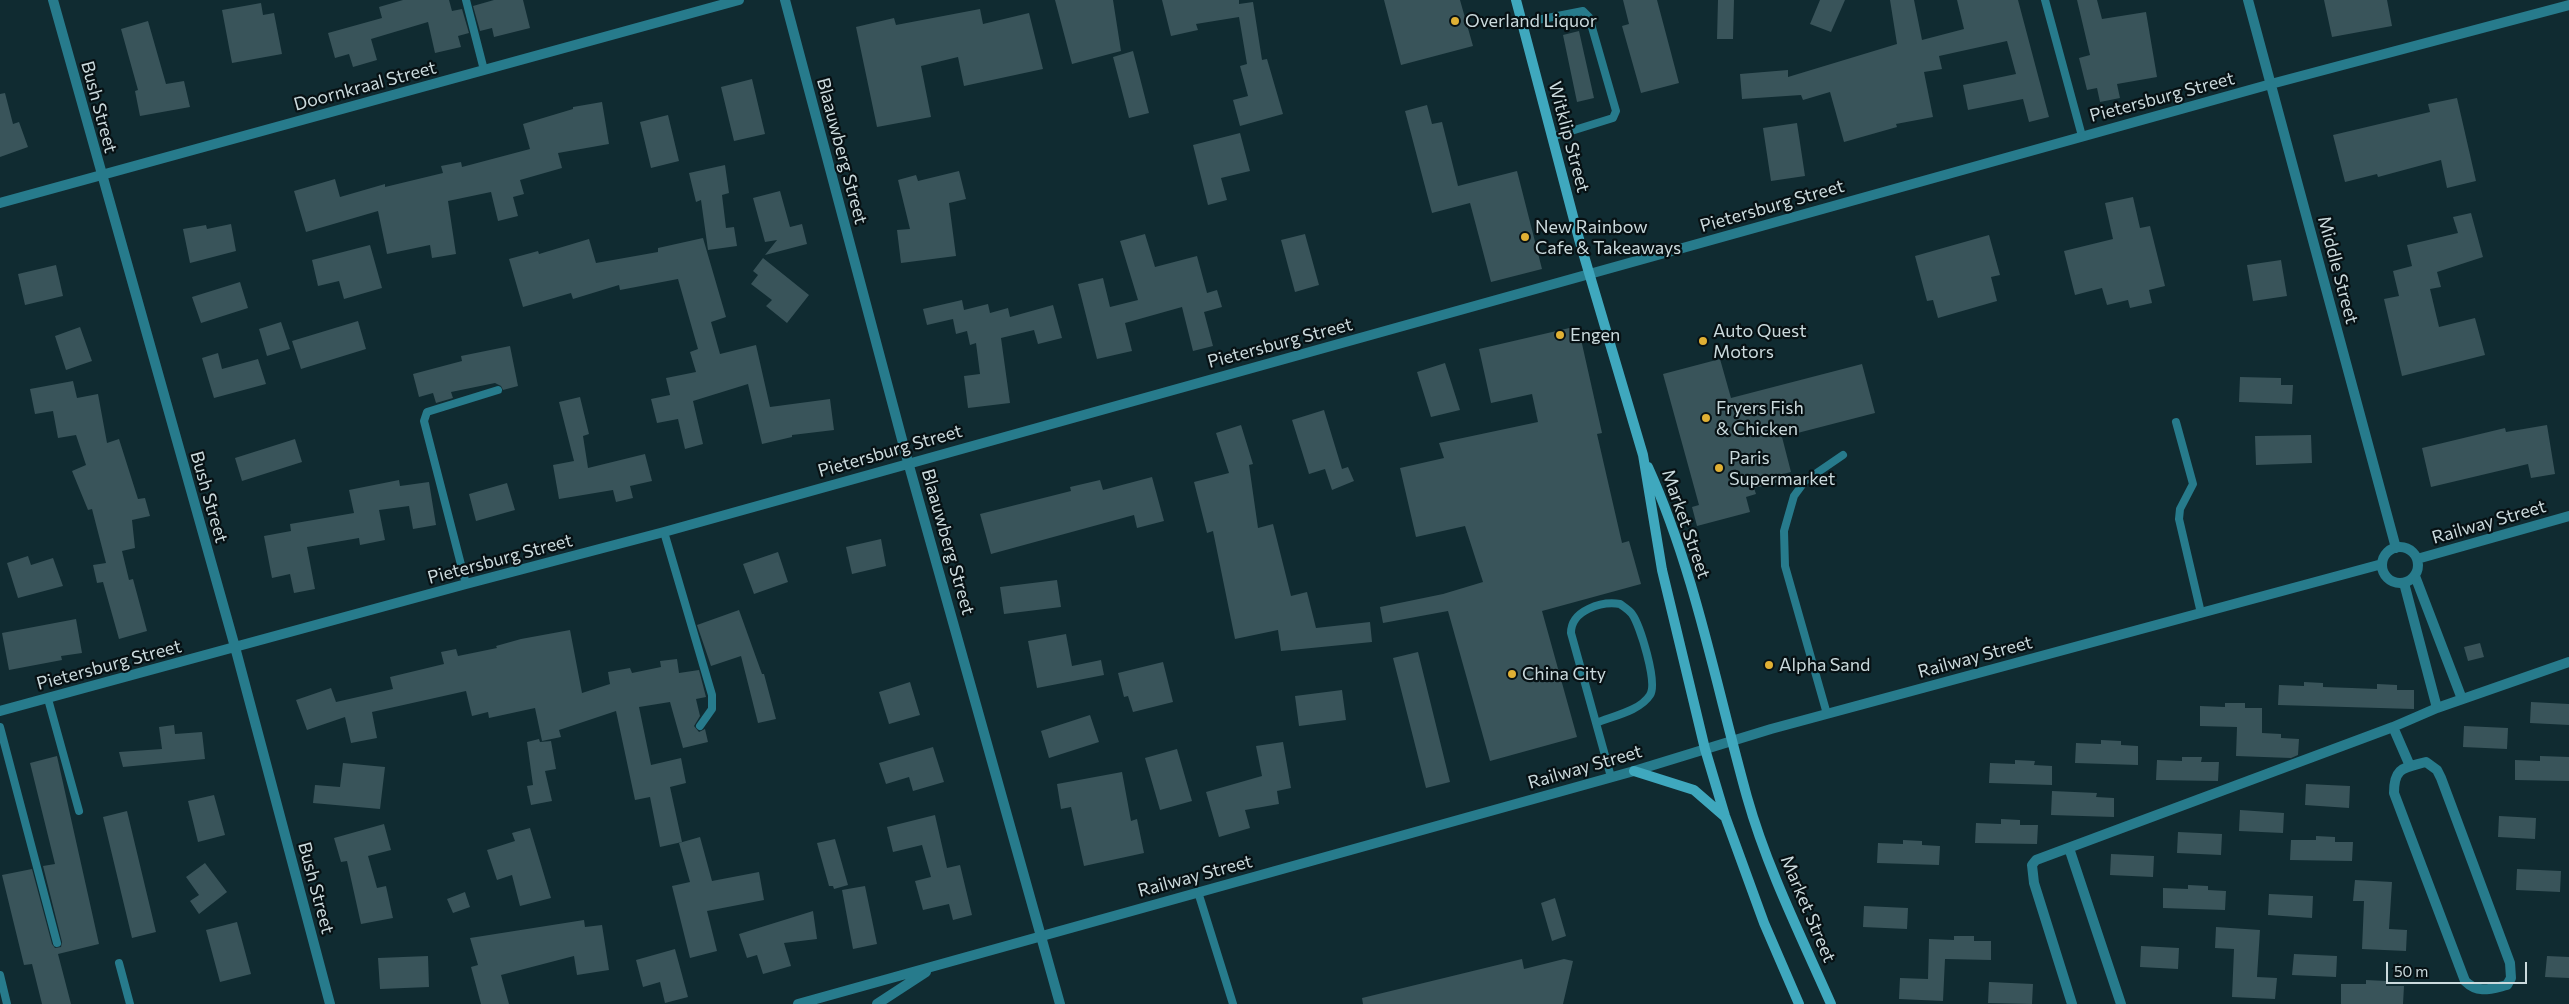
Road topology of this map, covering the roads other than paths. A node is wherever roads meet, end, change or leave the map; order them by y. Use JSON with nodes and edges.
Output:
{"nodes":[{"id":1,"x":53,"y":0,"type":"edge"},
{"id":2,"x":466,"y":0,"type":"edge"},
{"id":3,"x":738,"y":0,"type":"edge"},
{"id":4,"x":785,"y":0,"type":"edge"},
{"id":5,"x":1516,"y":0,"type":"edge"},
{"id":6,"x":2045,"y":0,"type":"edge"},
{"id":7,"x":2248,"y":0,"type":"edge"},
{"id":8,"x":2569,"y":5,"type":"edge"},
{"id":9,"x":1522,"y":23,"type":"junction"},
{"id":10,"x":484,"y":70,"type":"junction"},
{"id":11,"x":2271,"y":84,"type":"junction"},
{"id":12,"x":2082,"y":136,"type":"junction"},
{"id":13,"x":1552,"y":137,"type":"junction"},
{"id":14,"x":101,"y":176,"type":"junction"},
{"id":15,"x":0,"y":203,"type":"edge"},
{"id":16,"x":1591,"y":274,"type":"junction"},
{"id":17,"x":498,"y":390,"type":"dead end"},
{"id":18,"x":2176,"y":422,"type":"dead end"},
{"id":19,"x":1643,"y":455,"type":"junction"},
{"id":20,"x":1843,"y":455,"type":"dead end"},
{"id":21,"x":908,"y":462,"type":"junction"},
{"id":22,"x":2569,"y":516,"type":"edge"},
{"id":23,"x":664,"y":532,"type":"junction"},
{"id":24,"x":2396,"y":548,"type":"junction"},
{"id":25,"x":2417,"y":559,"type":"junction"},
{"id":26,"x":2382,"y":564,"type":"junction"},
{"id":27,"x":2415,"y":576,"type":"junction"},
{"id":28,"x":2404,"y":583,"type":"junction"},
{"id":29,"x":466,"y":584,"type":"junction"},
{"id":30,"x":2201,"y":613,"type":"junction"},
{"id":31,"x":235,"y":647,"type":"junction"},
{"id":32,"x":2569,"y":662,"type":"edge"},
{"id":33,"x":48,"y":698,"type":"junction"},
{"id":34,"x":2462,"y":700,"type":"junction"},
{"id":35,"x":2436,"y":708,"type":"junction"},
{"id":36,"x":0,"y":712,"type":"edge"},
{"id":37,"x":1827,"y":714,"type":"junction"},
{"id":38,"x":1596,"y":723,"type":"junction"},
{"id":39,"x":700,"y":726,"type":"dead end"},
{"id":40,"x":0,"y":727,"type":"edge"},
{"id":41,"x":2393,"y":727,"type":"junction"},
{"id":42,"x":1732,"y":740,"type":"junction"},
{"id":43,"x":1705,"y":749,"type":"junction"},
{"id":44,"x":2410,"y":766,"type":"junction"},
{"id":45,"x":1634,"y":771,"type":"junction"},
{"id":46,"x":1611,"y":777,"type":"junction"},
{"id":47,"x":79,"y":811,"type":"dead end"},
{"id":48,"x":1724,"y":816,"type":"junction"},
{"id":49,"x":2069,"y":848,"type":"junction"},
{"id":50,"x":1198,"y":892,"type":"junction"},
{"id":51,"x":1041,"y":935,"type":"junction"},
{"id":52,"x":57,"y":943,"type":"dead end"},
{"id":53,"x":119,"y":963,"type":"dead end"},
{"id":54,"x":935,"y":966,"type":"junction"},
{"id":55,"x":0,"y":975,"type":"edge"},
{"id":56,"x":7,"y":1004,"type":"edge"},
{"id":57,"x":130,"y":1004,"type":"edge"},
{"id":58,"x":330,"y":1004,"type":"edge"},
{"id":59,"x":798,"y":1004,"type":"edge"},
{"id":60,"x":877,"y":1004,"type":"edge"},
{"id":61,"x":1060,"y":1004,"type":"edge"},
{"id":62,"x":1233,"y":1004,"type":"edge"},
{"id":63,"x":1798,"y":1004,"type":"edge"},
{"id":64,"x":1831,"y":1004,"type":"edge"},
{"id":65,"x":2072,"y":1004,"type":"edge"},
{"id":66,"x":2121,"y":1004,"type":"edge"}],
"edges":[{"from":1,"to":14,"type":"street","name":"Bush Street"},
{"from":2,"to":10,"type":"lane"},
{"from":3,"to":10,"type":"street","name":"Doornkraal Street"},
{"from":4,"to":21,"type":"street","name":"Blaauwberg Street"},
{"from":5,"to":9,"type":"main road","name":"Witklip Street"},
{"from":6,"to":12,"type":"lane"},
{"from":7,"to":11,"type":"street","name":"Middle Street"},
{"from":8,"to":11,"type":"street","name":"Pietersburg Street"},
{"from":9,"to":13,"type":"main road","name":"Witklip Street"},
{"from":9,"to":13,"type":"lane"},
{"from":10,"to":14,"type":"street","name":"Doornkraal Street"},
{"from":11,"to":12,"type":"street","name":"Pietersburg Street"},
{"from":11,"to":24,"type":"street","name":"Middle Street"},
{"from":12,"to":16,"type":"street","name":"Pietersburg Street"},
{"from":13,"to":16,"type":"main road","name":"Witklip Street"},
{"from":14,"to":15,"type":"street","name":"Doornkraal Street"},
{"from":14,"to":31,"type":"street","name":"Bush Street"},
{"from":16,"to":19,"type":"main road","name":"Witklip Street"},
{"from":16,"to":21,"type":"street","name":"Pietersburg Street"},
{"from":17,"to":29,"type":"lane"},
{"from":18,"to":30,"type":"lane"},
{"from":19,"to":42,"type":"main road","name":"Market Street"},
{"from":19,"to":43,"type":"main road","name":"Market Street"},
{"from":20,"to":37,"type":"lane"},
{"from":21,"to":23,"type":"street","name":"Pietersburg Street"},
{"from":21,"to":51,"type":"street","name":"Blaauwberg Street"},
{"from":22,"to":25,"type":"street","name":"Railway Street"},
{"from":23,"to":29,"type":"street","name":"Pietersburg Street"},
{"from":23,"to":39,"type":"lane"},
{"from":24,"to":25,"type":"street"},
{"from":24,"to":26,"type":"street"},
{"from":25,"to":27,"type":"street"},
{"from":26,"to":28,"type":"street"},
{"from":26,"to":30,"type":"street","name":"Railway Street"},
{"from":27,"to":28,"type":"street"},
{"from":27,"to":34,"type":"street"},
{"from":28,"to":35,"type":"street"},
{"from":29,"to":31,"type":"street","name":"Pietersburg Street"},
{"from":30,"to":37,"type":"street","name":"Railway Street"},
{"from":31,"to":33,"type":"street","name":"Pietersburg Street"},
{"from":31,"to":58,"type":"street","name":"Bush Street"},
{"from":32,"to":34,"type":"street"},
{"from":33,"to":36,"type":"street","name":"Pietersburg Street"},
{"from":33,"to":47,"type":"lane"},
{"from":34,"to":35,"type":"street"},
{"from":35,"to":41,"type":"street"},
{"from":37,"to":42,"type":"street","name":"Railway Street"},
{"from":38,"to":38,"type":"lane"},
{"from":38,"to":46,"type":"lane"},
{"from":40,"to":52,"type":"lane"},
{"from":41,"to":44,"type":"street"},
{"from":41,"to":49,"type":"street"},
{"from":42,"to":43,"type":"street","name":"Railway Street"},
{"from":42,"to":64,"type":"main road","name":"Market Street"},
{"from":43,"to":45,"type":"street","name":"Railway Street"},
{"from":43,"to":48,"type":"main road","name":"Market Street"},
{"from":44,"to":44,"type":"street"},
{"from":45,"to":46,"type":"street","name":"Railway Street"},
{"from":45,"to":48,"type":"main road"},
{"from":46,"to":50,"type":"street","name":"Railway Street"},
{"from":48,"to":63,"type":"main road","name":"Market Street"},
{"from":49,"to":65,"type":"street"},
{"from":49,"to":66,"type":"street"},
{"from":50,"to":51,"type":"street","name":"Railway Street"},
{"from":50,"to":62,"type":"lane"},
{"from":51,"to":54,"type":"street","name":"Railway Street"},
{"from":51,"to":61,"type":"street","name":"Blaauwberg Street"},
{"from":53,"to":57,"type":"lane"},
{"from":54,"to":59,"type":"street","name":"Railway Street"},
{"from":54,"to":60,"type":"street"},
{"from":55,"to":56,"type":"lane"}]}
